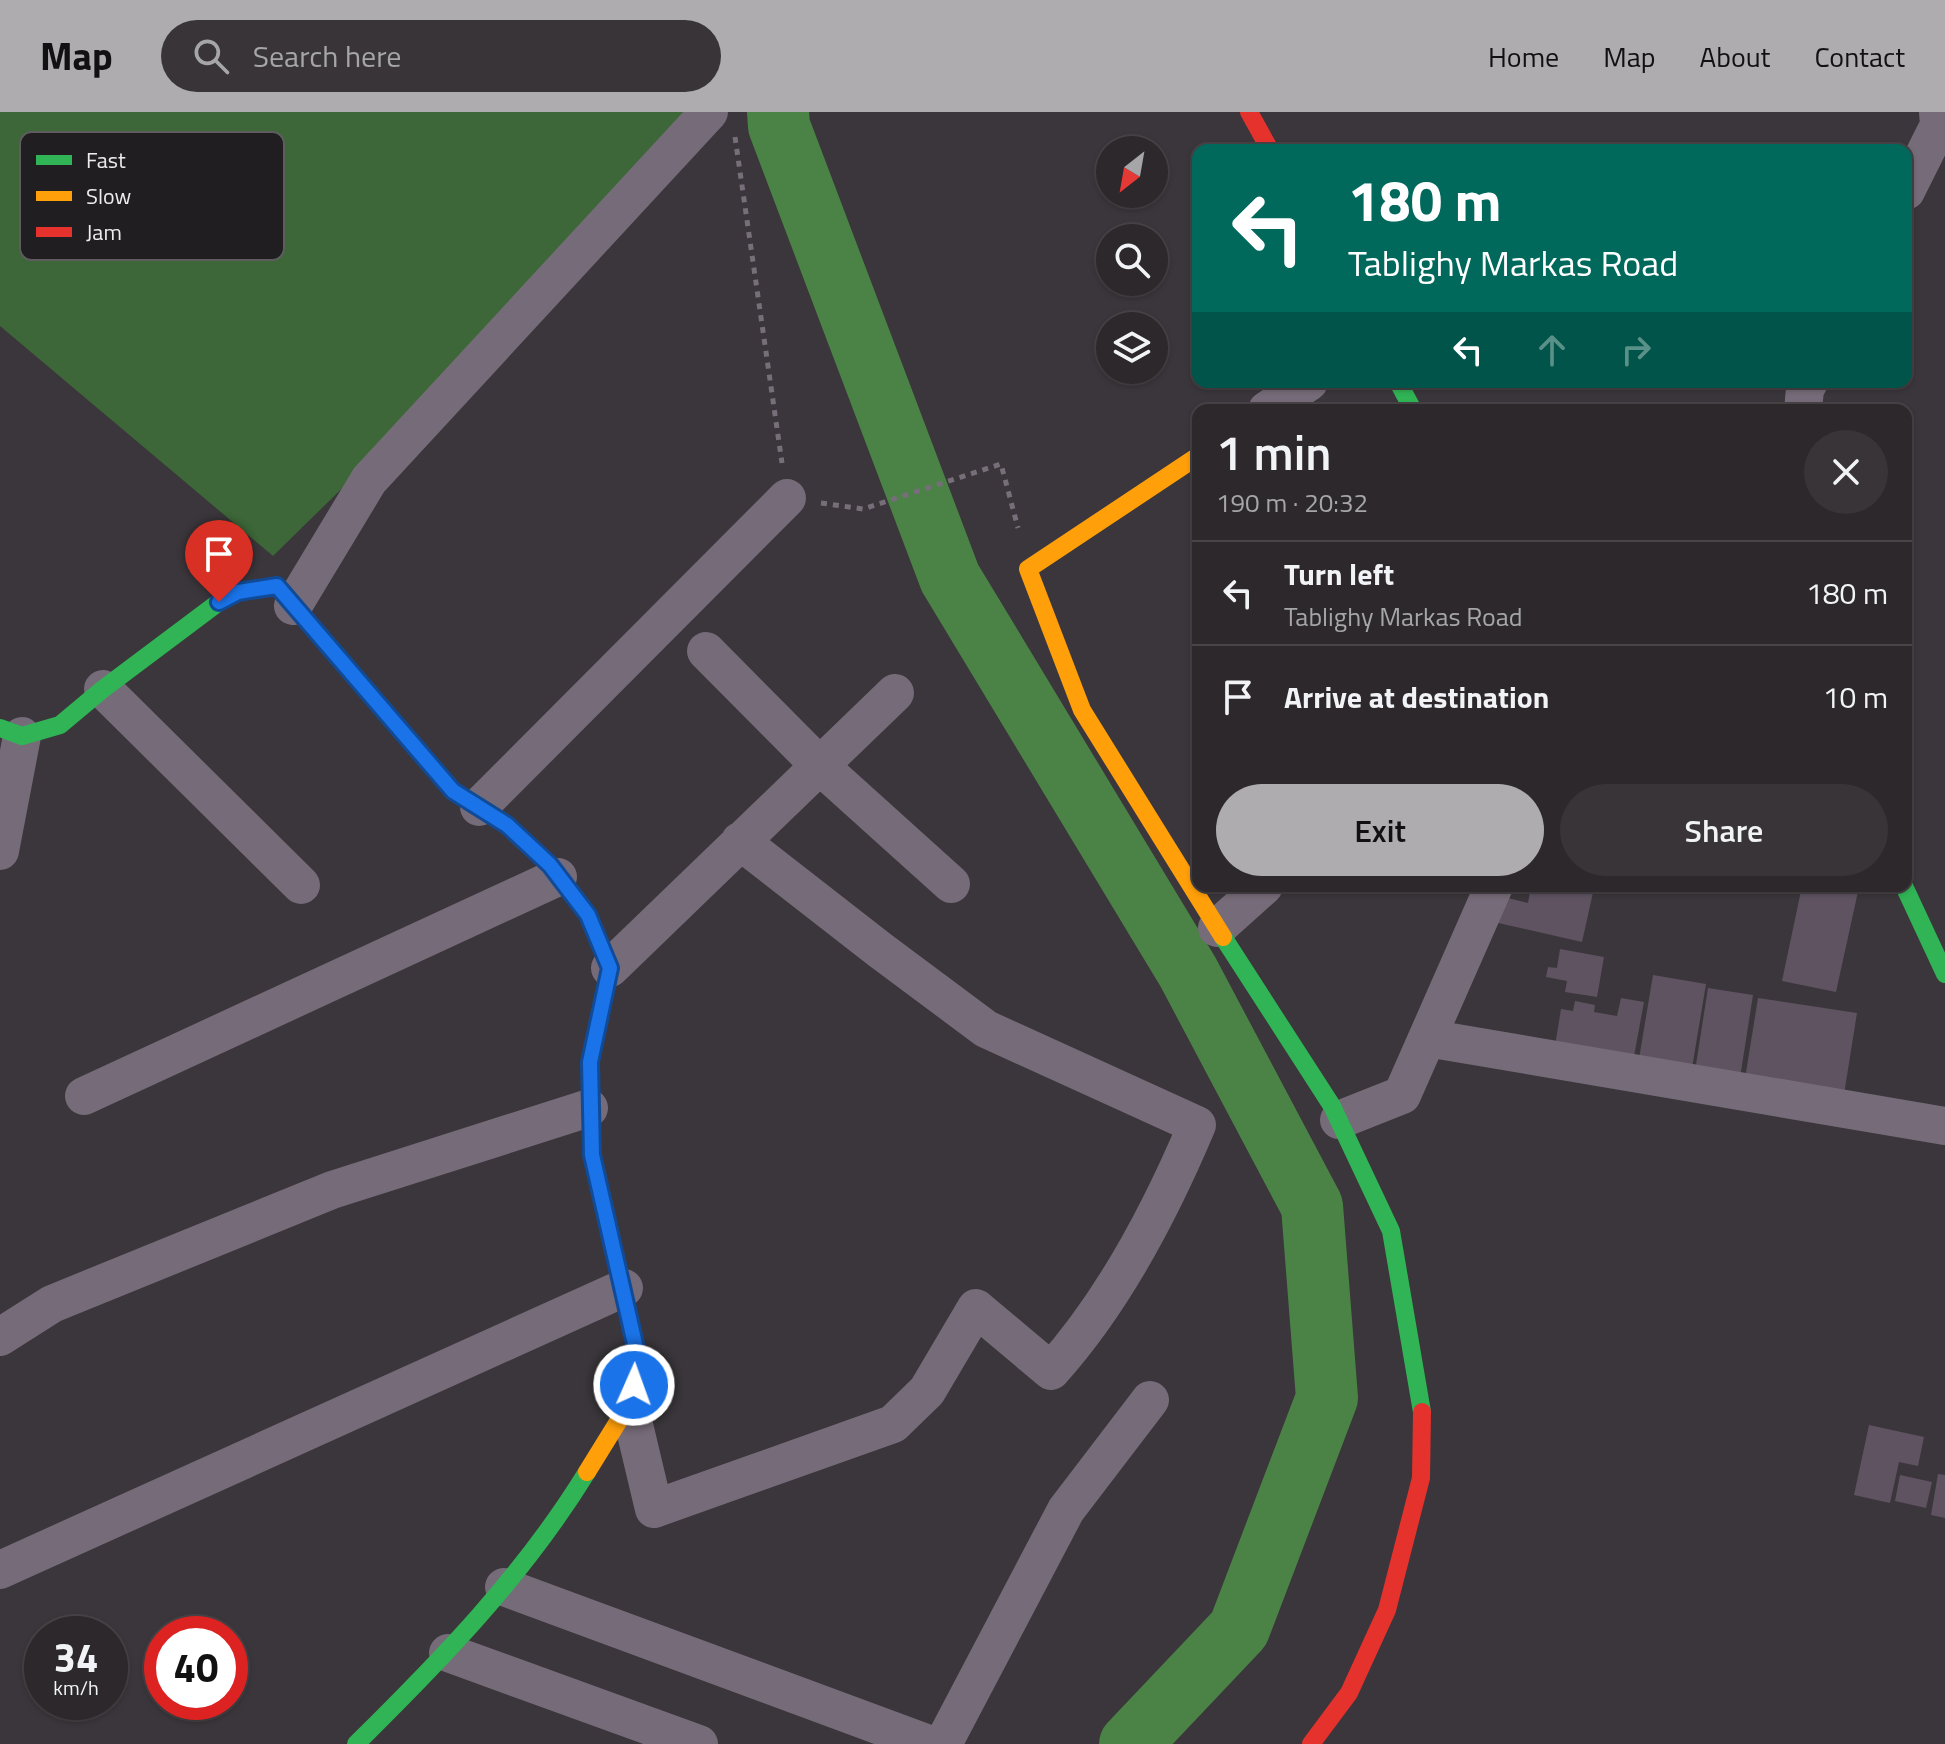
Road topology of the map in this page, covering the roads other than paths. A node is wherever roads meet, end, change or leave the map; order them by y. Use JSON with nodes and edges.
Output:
{"nodes":[{"id":1,"x":1249,"y":112,"type":"edge"},
{"id":2,"x":1938,"y":112,"type":"edge"},
{"id":3,"x":722,"y":120,"type":"edge"},
{"id":4,"x":1267,"y":144,"type":"edge"},
{"id":5,"x":1912,"y":179,"type":"edge"},
{"id":6,"x":1300,"y":388,"type":"edge"},
{"id":7,"x":1276,"y":404,"type":"edge"},
{"id":8,"x":1192,"y":460,"type":"edge"},
{"id":9,"x":787,"y":498,"type":"road end"},
{"id":10,"x":293,"y":606,"type":"junction"},
{"id":11,"x":706,"y":651,"type":"dead end"},
{"id":12,"x":103,"y":689,"type":"junction"},
{"id":13,"x":895,"y":693,"type":"dead end"},
{"id":14,"x":11,"y":732,"type":"edge"},
{"id":15,"x":820,"y":766,"type":"junction"},
{"id":16,"x":479,"y":807,"type":"junction"},
{"id":17,"x":740,"y":841,"type":"junction"},
{"id":18,"x":0,"y":851,"type":"edge"},
{"id":19,"x":558,"y":877,"type":"junction"},
{"id":20,"x":951,"y":884,"type":"dead end"},
{"id":21,"x":301,"y":885,"type":"dead end"},
{"id":22,"x":1192,"y":888,"type":"edge"},
{"id":23,"x":1195,"y":892,"type":"edge"},
{"id":24,"x":1257,"y":892,"type":"edge"},
{"id":25,"x":1491,"y":892,"type":"edge"},
{"id":26,"x":1907,"y":892,"type":"edge"},
{"id":27,"x":1217,"y":928,"type":"junction"},
{"id":28,"x":610,"y":968,"type":"junction"},
{"id":29,"x":1945,"y":974,"type":"edge"},
{"id":30,"x":1427,"y":1038,"type":"junction"},
{"id":31,"x":84,"y":1096,"type":"dead end"},
{"id":32,"x":589,"y":1108,"type":"junction"},
{"id":33,"x":1339,"y":1120,"type":"junction"},
{"id":34,"x":1945,"y":1126,"type":"edge"},
{"id":35,"x":624,"y":1288,"type":"junction"},
{"id":36,"x":0,"y":1337,"type":"edge"},
{"id":37,"x":1150,"y":1400,"type":"dead end"},
{"id":38,"x":629,"y":1404,"type":"junction"},
{"id":39,"x":0,"y":1570,"type":"edge"},
{"id":40,"x":504,"y":1587,"type":"junction"},
{"id":41,"x":448,"y":1653,"type":"junction"},
{"id":42,"x":356,"y":1744,"type":"edge"},
{"id":43,"x":699,"y":1744,"type":"edge"},
{"id":44,"x":929,"y":1744,"type":"edge"},
{"id":45,"x":943,"y":1744,"type":"edge"},
{"id":46,"x":1311,"y":1744,"type":"edge"}],
"edges":[{"from":1,"to":4,"type":"street"},
{"from":2,"to":5,"type":"street"},
{"from":3,"to":10,"type":"street"},
{"from":6,"to":7,"type":"street"},
{"from":8,"to":22,"type":"street"},
{"from":9,"to":16,"type":"street"},
{"from":10,"to":12,"type":"street"},
{"from":10,"to":16,"type":"street"},
{"from":11,"to":15,"type":"street"},
{"from":12,"to":14,"type":"street"},
{"from":12,"to":21,"type":"street"},
{"from":13,"to":15,"type":"street"},
{"from":14,"to":18,"type":"street"},
{"from":15,"to":17,"type":"street"},
{"from":15,"to":20,"type":"street"},
{"from":16,"to":19,"type":"street"},
{"from":17,"to":28,"type":"street"},
{"from":17,"to":38,"type":"street"},
{"from":19,"to":28,"type":"street"},
{"from":19,"to":31,"type":"street"},
{"from":23,"to":27,"type":"street"},
{"from":24,"to":27,"type":"street"},
{"from":25,"to":30,"type":"street"},
{"from":26,"to":29,"type":"street"},
{"from":27,"to":33,"type":"street"},
{"from":28,"to":32,"type":"street"},
{"from":30,"to":33,"type":"street"},
{"from":30,"to":34,"type":"street"},
{"from":32,"to":35,"type":"street"},
{"from":32,"to":36,"type":"street"},
{"from":33,"to":46,"type":"street"},
{"from":35,"to":38,"type":"street"},
{"from":35,"to":39,"type":"street"},
{"from":37,"to":45,"type":"street"},
{"from":38,"to":40,"type":"street"},
{"from":40,"to":41,"type":"street"},
{"from":40,"to":44,"type":"street"},
{"from":41,"to":42,"type":"street"},
{"from":41,"to":43,"type":"street"}]}
